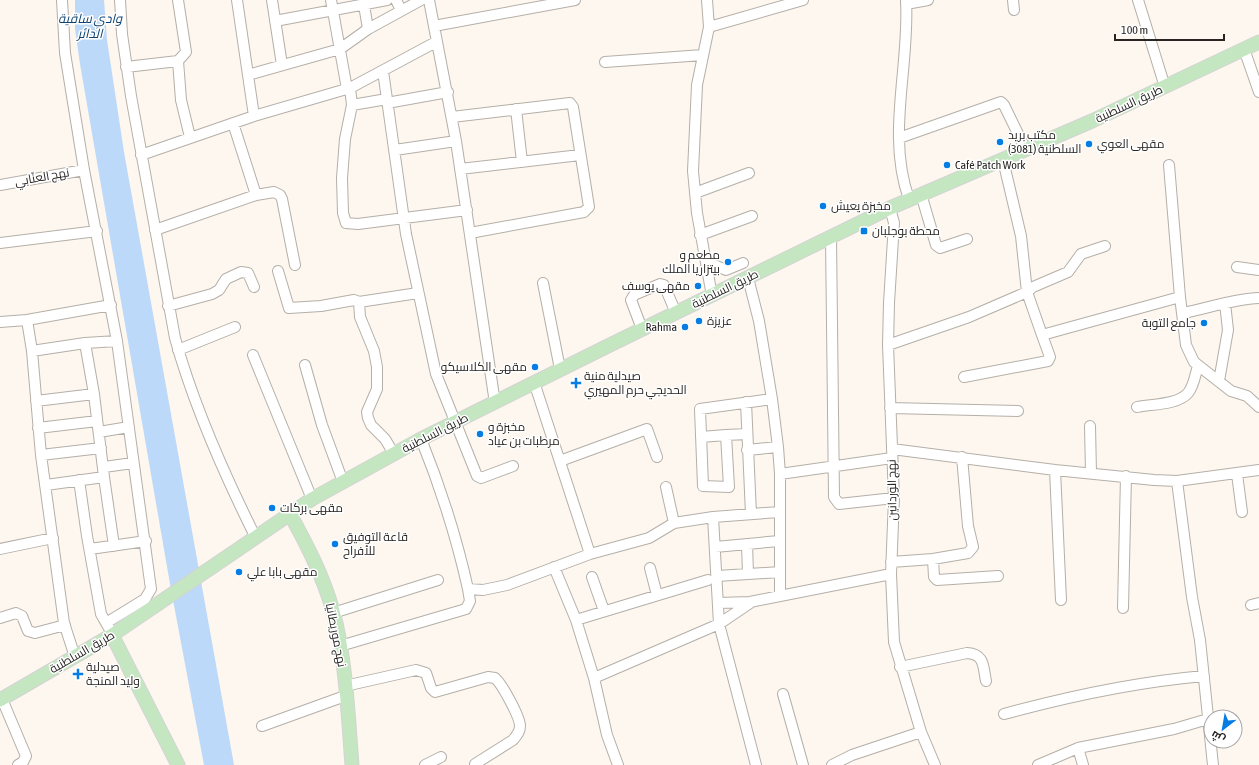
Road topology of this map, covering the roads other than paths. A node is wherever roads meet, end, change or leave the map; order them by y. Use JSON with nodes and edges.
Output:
{"nodes":[{"id":1,"x":62,"y":0,"type":"edge"},
{"id":2,"x":120,"y":0,"type":"edge"},
{"id":3,"x":178,"y":0,"type":"edge"},
{"id":4,"x":237,"y":0,"type":"edge"},
{"id":5,"x":272,"y":0,"type":"edge"},
{"id":6,"x":386,"y":0,"type":"edge"},
{"id":7,"x":396,"y":0,"type":"edge"},
{"id":8,"x":422,"y":0,"type":"edge"},
{"id":9,"x":429,"y":0,"type":"edge"},
{"id":10,"x":574,"y":0,"type":"edge"},
{"id":11,"x":707,"y":0,"type":"edge"},
{"id":12,"x":802,"y":0,"type":"edge"},
{"id":13,"x":928,"y":0,"type":"edge"},
{"id":14,"x":1138,"y":0,"type":"edge"},
{"id":15,"x":906,"y":2,"type":"edge"},
{"id":16,"x":540,"y":3,"type":"edge"},
{"id":17,"x":332,"y":5,"type":"edge"},
{"id":18,"x":364,"y":5,"type":"junction"},
{"id":19,"x":402,"y":10,"type":"junction"},
{"id":20,"x":275,"y":21,"type":"junction"},
{"id":21,"x":434,"y":26,"type":"junction"},
{"id":22,"x":709,"y":27,"type":"junction"},
{"id":23,"x":368,"y":29,"type":"junction"},
{"id":24,"x":436,"y":42,"type":"junction"},
{"id":25,"x":1259,"y":42,"type":"edge"},
{"id":26,"x":340,"y":49,"type":"junction"},
{"id":27,"x":1244,"y":49,"type":"junction"},
{"id":28,"x":703,"y":56,"type":"junction"},
{"id":29,"x":178,"y":61,"type":"junction"},
{"id":30,"x":605,"y":62,"type":"dead end"},
{"id":31,"x":282,"y":65,"type":"junction"},
{"id":32,"x":126,"y":67,"type":"junction"},
{"id":33,"x":383,"y":72,"type":"junction"},
{"id":34,"x":248,"y":75,"type":"junction"},
{"id":35,"x":1165,"y":87,"type":"junction"},
{"id":36,"x":349,"y":89,"type":"junction"},
{"id":37,"x":448,"y":92,"type":"junction"},
{"id":38,"x":1259,"y":92,"type":"edge"},
{"id":39,"x":387,"y":101,"type":"junction"},
{"id":40,"x":352,"y":105,"type":"junction"},
{"id":41,"x":516,"y":109,"type":"junction"},
{"id":42,"x":254,"y":116,"type":"junction"},
{"id":43,"x":452,"y":117,"type":"junction"},
{"id":44,"x":233,"y":123,"type":"junction"},
{"id":45,"x":190,"y":138,"type":"junction"},
{"id":46,"x":899,"y":138,"type":"junction"},
{"id":47,"x":456,"y":141,"type":"junction"},
{"id":48,"x":395,"y":150,"type":"junction"},
{"id":49,"x":1026,"y":150,"type":"junction"},
{"id":50,"x":580,"y":155,"type":"junction"},
{"id":51,"x":141,"y":156,"type":"junction"},
{"id":52,"x":1003,"y":160,"type":"junction"},
{"id":53,"x":522,"y":162,"type":"junction"},
{"id":54,"x":1169,"y":164,"type":"dead end"},
{"id":55,"x":460,"y":169,"type":"junction"},
{"id":56,"x":84,"y":170,"type":"junction"},
{"id":57,"x":749,"y":173,"type":"dead end"},
{"id":58,"x":0,"y":185,"type":"edge"},
{"id":59,"x":695,"y":193,"type":"junction"},
{"id":60,"x":256,"y":194,"type":"junction"},
{"id":61,"x":915,"y":197,"type":"junction"},
{"id":62,"x":890,"y":208,"type":"junction"},
{"id":63,"x":467,"y":210,"type":"junction"},
{"id":64,"x":752,"y":216,"type":"dead end"},
{"id":65,"x":404,"y":220,"type":"junction"},
{"id":66,"x":155,"y":230,"type":"junction"},
{"id":67,"x":96,"y":231,"type":"junction"},
{"id":68,"x":470,"y":233,"type":"junction"},
{"id":69,"x":700,"y":235,"type":"junction"},
{"id":70,"x":831,"y":237,"type":"junction"},
{"id":71,"x":967,"y":239,"type":"dead end"},
{"id":72,"x":0,"y":244,"type":"edge"},
{"id":73,"x":1105,"y":246,"type":"dead end"},
{"id":74,"x":743,"y":263,"type":"dead end"},
{"id":75,"x":295,"y":265,"type":"dead end"},
{"id":76,"x":706,"y":267,"type":"junction"},
{"id":77,"x":1237,"y":267,"type":"dead end"},
{"id":78,"x":1259,"y":270,"type":"edge"},
{"id":79,"x":278,"y":271,"type":"dead end"},
{"id":80,"x":748,"y":278,"type":"junction"},
{"id":81,"x":542,"y":283,"type":"dead end"},
{"id":82,"x":254,"y":286,"type":"dead end"},
{"id":83,"x":1027,"y":292,"type":"junction"},
{"id":84,"x":418,"y":293,"type":"junction"},
{"id":85,"x":712,"y":296,"type":"junction"},
{"id":86,"x":1180,"y":297,"type":"junction"},
{"id":87,"x":1259,"y":298,"type":"edge"},
{"id":88,"x":359,"y":302,"type":"junction"},
{"id":89,"x":1225,"y":303,"type":"junction"},
{"id":90,"x":112,"y":305,"type":"junction"},
{"id":91,"x":168,"y":306,"type":"junction"},
{"id":92,"x":676,"y":313,"type":"junction"},
{"id":93,"x":1183,"y":313,"type":"junction"},
{"id":94,"x":27,"y":320,"type":"junction"},
{"id":95,"x":0,"y":322,"type":"edge"},
{"id":96,"x":235,"y":327,"type":"dead end"},
{"id":97,"x":642,"y":329,"type":"junction"},
{"id":98,"x":1042,"y":335,"type":"junction"},
{"id":99,"x":117,"y":341,"type":"junction"},
{"id":100,"x":85,"y":343,"type":"junction"},
{"id":101,"x":888,"y":345,"type":"junction"},
{"id":102,"x":178,"y":350,"type":"junction"},
{"id":103,"x":32,"y":351,"type":"junction"},
{"id":104,"x":253,"y":355,"type":"dead end"},
{"id":105,"x":305,"y":365,"type":"dead end"},
{"id":106,"x":1198,"y":366,"type":"junction"},
{"id":107,"x":560,"y":369,"type":"junction"},
{"id":108,"x":964,"y":377,"type":"dead end"},
{"id":109,"x":1219,"y":380,"type":"junction"},
{"id":110,"x":534,"y":382,"type":"junction"},
{"id":111,"x":94,"y":394,"type":"junction"},
{"id":112,"x":772,"y":399,"type":"junction"},
{"id":113,"x":36,"y":401,"type":"junction"},
{"id":114,"x":746,"y":402,"type":"junction"},
{"id":115,"x":494,"y":403,"type":"junction"},
{"id":116,"x":1137,"y":407,"type":"dead end"},
{"id":117,"x":1259,"y":407,"type":"edge"},
{"id":118,"x":890,"y":408,"type":"junction"},
{"id":119,"x":1018,"y":411,"type":"dead end"},
{"id":120,"x":97,"y":421,"type":"junction"},
{"id":121,"x":455,"y":422,"type":"junction"},
{"id":122,"x":1090,"y":426,"type":"dead end"},
{"id":123,"x":129,"y":427,"type":"junction"},
{"id":124,"x":38,"y":428,"type":"junction"},
{"id":125,"x":99,"y":432,"type":"junction"},
{"id":126,"x":746,"y":434,"type":"junction"},
{"id":127,"x":726,"y":435,"type":"junction"},
{"id":128,"x":701,"y":437,"type":"junction"},
{"id":129,"x":421,"y":440,"type":"junction"},
{"id":130,"x":778,"y":447,"type":"junction"},
{"id":131,"x":101,"y":448,"type":"junction"},
{"id":132,"x":747,"y":450,"type":"junction"},
{"id":133,"x":394,"y":454,"type":"junction"},
{"id":134,"x":892,"y":454,"type":"junction"},
{"id":135,"x":41,"y":455,"type":"junction"},
{"id":136,"x":657,"y":457,"type":"dead end"},
{"id":137,"x":962,"y":458,"type":"junction"},
{"id":138,"x":560,"y":461,"type":"junction"},
{"id":139,"x":133,"y":463,"type":"junction"},
{"id":140,"x":835,"y":465,"type":"junction"},
{"id":141,"x":513,"y":466,"type":"dead end"},
{"id":142,"x":1055,"y":470,"type":"junction"},
{"id":143,"x":1259,"y":470,"type":"edge"},
{"id":144,"x":104,"y":472,"type":"junction"},
{"id":145,"x":1091,"y":473,"type":"junction"},
{"id":146,"x":780,"y":474,"type":"junction"},
{"id":147,"x":1237,"y":474,"type":"junction"},
{"id":148,"x":1126,"y":476,"type":"junction"},
{"id":149,"x":79,"y":480,"type":"junction"},
{"id":150,"x":1177,"y":481,"type":"junction"},
{"id":151,"x":343,"y":482,"type":"junction"},
{"id":152,"x":46,"y":485,"type":"junction"},
{"id":153,"x":666,"y":487,"type":"dead end"},
{"id":154,"x":894,"y":498,"type":"junction"},
{"id":155,"x":312,"y":500,"type":"junction"},
{"id":156,"x":779,"y":512,"type":"junction"},
{"id":157,"x":1242,"y":512,"type":"dead end"},
{"id":158,"x":290,"y":514,"type":"junction"},
{"id":159,"x":751,"y":514,"type":"junction"},
{"id":160,"x":713,"y":517,"type":"junction"},
{"id":161,"x":674,"y":523,"type":"junction"},
{"id":162,"x":53,"y":538,"type":"junction"},
{"id":163,"x":256,"y":538,"type":"junction"},
{"id":164,"x":146,"y":541,"type":"junction"},
{"id":165,"x":779,"y":541,"type":"junction"},
{"id":166,"x":747,"y":544,"type":"junction"},
{"id":167,"x":114,"y":546,"type":"junction"},
{"id":168,"x":715,"y":547,"type":"junction"},
{"id":169,"x":0,"y":549,"type":"edge"},
{"id":170,"x":90,"y":549,"type":"junction"},
{"id":171,"x":590,"y":554,"type":"junction"},
{"id":172,"x":933,"y":559,"type":"junction"},
{"id":173,"x":892,"y":562,"type":"junction"},
{"id":174,"x":554,"y":567,"type":"junction"},
{"id":175,"x":650,"y":568,"type":"dead end"},
{"id":176,"x":780,"y":572,"type":"junction"},
{"id":177,"x":748,"y":574,"type":"junction"},
{"id":178,"x":891,"y":574,"type":"junction"},
{"id":179,"x":718,"y":576,"type":"junction"},
{"id":180,"x":998,"y":576,"type":"dead end"},
{"id":181,"x":592,"y":577,"type":"dead end"},
{"id":182,"x":438,"y":580,"type":"dead end"},
{"id":183,"x":708,"y":580,"type":"dead end"},
{"id":184,"x":468,"y":589,"type":"junction"},
{"id":185,"x":657,"y":595,"type":"junction"},
{"id":186,"x":780,"y":596,"type":"junction"},
{"id":187,"x":1060,"y":600,"type":"dead end"},
{"id":188,"x":753,"y":601,"type":"junction"},
{"id":189,"x":719,"y":603,"type":"junction"},
{"id":190,"x":1123,"y":608,"type":"dead end"},
{"id":191,"x":604,"y":611,"type":"junction"},
{"id":192,"x":333,"y":613,"type":"junction"},
{"id":193,"x":0,"y":618,"type":"edge"},
{"id":194,"x":576,"y":620,"type":"junction"},
{"id":195,"x":106,"y":623,"type":"junction"},
{"id":196,"x":719,"y":624,"type":"junction"},
{"id":197,"x":65,"y":625,"type":"junction"},
{"id":198,"x":112,"y":635,"type":"junction"},
{"id":199,"x":340,"y":646,"type":"junction"},
{"id":200,"x":75,"y":657,"type":"junction"},
{"id":201,"x":900,"y":667,"type":"junction"},
{"id":202,"x":1204,"y":676,"type":"junction"},
{"id":203,"x":594,"y":678,"type":"junction"},
{"id":204,"x":986,"y":682,"type":"dead end"},
{"id":205,"x":345,"y":691,"type":"junction"},
{"id":206,"x":783,"y":694,"type":"dead end"},
{"id":207,"x":1,"y":699,"type":"edge"},
{"id":208,"x":1207,"y":709,"type":"edge"},
{"id":209,"x":1004,"y":714,"type":"dead end"},
{"id":210,"x":1203,"y":720,"type":"edge"},
{"id":211,"x":262,"y":726,"type":"dead end"},
{"id":212,"x":921,"y":732,"type":"junction"},
{"id":213,"x":1078,"y":748,"type":"junction"},
{"id":214,"x":1211,"y":749,"type":"edge"},
{"id":215,"x":441,"y":757,"type":"dead end"},
{"id":216,"x":475,"y":764,"type":"edge"},
{"id":217,"x":18,"y":765,"type":"edge"},
{"id":218,"x":178,"y":765,"type":"edge"},
{"id":219,"x":352,"y":765,"type":"edge"},
{"id":220,"x":425,"y":765,"type":"edge"},
{"id":221,"x":618,"y":765,"type":"edge"},
{"id":222,"x":756,"y":765,"type":"edge"},
{"id":223,"x":803,"y":765,"type":"edge"},
{"id":224,"x":832,"y":765,"type":"edge"},
{"id":225,"x":935,"y":765,"type":"edge"},
{"id":226,"x":1038,"y":765,"type":"edge"},
{"id":227,"x":1083,"y":765,"type":"edge"},
{"id":228,"x":1213,"y":765,"type":"edge"}],
"edges":[{"from":1,"to":56,"type":"street"},
{"from":2,"to":32,"type":"street"},
{"from":3,"to":29,"type":"street"},
{"from":4,"to":34,"type":"street"},
{"from":5,"to":20,"type":"street"},
{"from":6,"to":18,"type":"street"},
{"from":7,"to":19,"type":"street"},
{"from":8,"to":19,"type":"street"},
{"from":9,"to":21,"type":"street"},
{"from":10,"to":16,"type":"street"},
{"from":11,"to":22,"type":"street"},
{"from":12,"to":22,"type":"street"},
{"from":13,"to":15,"type":"street"},
{"from":14,"to":35,"type":"street"},
{"from":15,"to":46,"type":"street"},
{"from":16,"to":21,"type":"street"},
{"from":17,"to":18,"type":"street"},
{"from":17,"to":20,"type":"street"},
{"from":17,"to":26,"type":"street"},
{"from":18,"to":23,"type":"street"},
{"from":19,"to":23,"type":"street"},
{"from":20,"to":31,"type":"street"},
{"from":21,"to":24,"type":"street"},
{"from":22,"to":28,"type":"street"},
{"from":23,"to":26,"type":"street"},
{"from":24,"to":33,"type":"street"},
{"from":24,"to":37,"type":"street"},
{"from":25,"to":27,"type":"main road","name":"طريق السلطنية"},
{"from":26,"to":31,"type":"street"},
{"from":26,"to":36,"type":"street"},
{"from":27,"to":35,"type":"main road","name":"طريق السلطنية"},
{"from":27,"to":38,"type":"street"},
{"from":28,"to":30,"type":"street"},
{"from":28,"to":59,"type":"street"},
{"from":29,"to":32,"type":"street"},
{"from":29,"to":45,"type":"street"},
{"from":31,"to":34,"type":"street"},
{"from":32,"to":51,"type":"street"},
{"from":33,"to":36,"type":"street"},
{"from":33,"to":39,"type":"street"},
{"from":34,"to":42,"type":"street"},
{"from":35,"to":49,"type":"main road","name":"طريق السلطنية"},
{"from":36,"to":40,"type":"street"},
{"from":36,"to":42,"type":"street"},
{"from":37,"to":39,"type":"street"},
{"from":37,"to":43,"type":"street"},
{"from":39,"to":40,"type":"street"},
{"from":39,"to":48,"type":"street"},
{"from":40,"to":65,"type":"street"},
{"from":41,"to":43,"type":"street"},
{"from":41,"to":50,"type":"street"},
{"from":41,"to":53,"type":"street"},
{"from":42,"to":44,"type":"street"},
{"from":43,"to":47,"type":"street"},
{"from":44,"to":45,"type":"street"},
{"from":44,"to":60,"type":"street"},
{"from":45,"to":51,"type":"street"},
{"from":46,"to":49,"type":"street"},
{"from":46,"to":61,"type":"street"},
{"from":47,"to":48,"type":"street"},
{"from":47,"to":55,"type":"street"},
{"from":48,"to":65,"type":"street"},
{"from":49,"to":52,"type":"main road","name":"طريق السلطنية"},
{"from":50,"to":53,"type":"street"},
{"from":50,"to":68,"type":"street"},
{"from":51,"to":66,"type":"street"},
{"from":52,"to":61,"type":"main road","name":"طريق السلطنية"},
{"from":52,"to":83,"type":"street"},
{"from":53,"to":55,"type":"street"},
{"from":54,"to":86,"type":"street"},
{"from":55,"to":63,"type":"street"},
{"from":56,"to":58,"type":"street","name":"نهج العنّابي"},
{"from":56,"to":67,"type":"street"},
{"from":57,"to":59,"type":"street"},
{"from":59,"to":69,"type":"street"},
{"from":60,"to":66,"type":"street"},
{"from":60,"to":75,"type":"street"},
{"from":61,"to":62,"type":"main road","name":"طريق السلطنية"},
{"from":61,"to":71,"type":"street"},
{"from":62,"to":70,"type":"main road","name":"طريق السلطنية"},
{"from":62,"to":101,"type":"street","name":"نهج الوردانين"},
{"from":63,"to":65,"type":"street"},
{"from":63,"to":68,"type":"street"},
{"from":64,"to":69,"type":"street"},
{"from":65,"to":84,"type":"street"},
{"from":66,"to":91,"type":"street"},
{"from":67,"to":72,"type":"street"},
{"from":67,"to":90,"type":"street"},
{"from":68,"to":115,"type":"street"},
{"from":69,"to":76,"type":"street"},
{"from":70,"to":80,"type":"main road","name":"طريق السلطنية"},
{"from":70,"to":140,"type":"street"},
{"from":73,"to":83,"type":"street"},
{"from":74,"to":76,"type":"street"},
{"from":76,"to":85,"type":"street"},
{"from":77,"to":78,"type":"street"},
{"from":79,"to":88,"type":"street"},
{"from":80,"to":85,"type":"main road","name":"طريق السلطنية"},
{"from":80,"to":112,"type":"street"},
{"from":81,"to":107,"type":"street"},
{"from":82,"to":91,"type":"street"},
{"from":83,"to":98,"type":"street"},
{"from":83,"to":101,"type":"street"},
{"from":84,"to":88,"type":"street"},
{"from":84,"to":121,"type":"street"},
{"from":85,"to":92,"type":"main road","name":"طريق السلطنية"},
{"from":86,"to":93,"type":"street"},
{"from":86,"to":98,"type":"street"},
{"from":87,"to":89,"type":"street"},
{"from":88,"to":133,"type":"street"},
{"from":89,"to":93,"type":"street"},
{"from":89,"to":109,"type":"street"},
{"from":90,"to":94,"type":"street"},
{"from":90,"to":99,"type":"street"},
{"from":91,"to":102,"type":"street"},
{"from":92,"to":97,"type":"main road","name":"طريق السلطنية"},
{"from":92,"to":97,"type":"street"},
{"from":93,"to":106,"type":"street"},
{"from":94,"to":95,"type":"street"},
{"from":94,"to":103,"type":"street"},
{"from":96,"to":102,"type":"street"},
{"from":97,"to":107,"type":"main road","name":"طريق السلطنية"},
{"from":98,"to":108,"type":"street"},
{"from":99,"to":100,"type":"street"},
{"from":99,"to":123,"type":"street"},
{"from":100,"to":103,"type":"street"},
{"from":100,"to":111,"type":"street"},
{"from":101,"to":118,"type":"street","name":"نهج الوردانين"},
{"from":102,"to":163,"type":"street"},
{"from":103,"to":113,"type":"street"},
{"from":104,"to":155,"type":"street"},
{"from":105,"to":151,"type":"street"},
{"from":106,"to":109,"type":"street"},
{"from":106,"to":116,"type":"street"},
{"from":107,"to":110,"type":"main road","name":"طريق السلطنية"},
{"from":109,"to":117,"type":"street"},
{"from":110,"to":115,"type":"main road","name":"طريق السلطنية"},
{"from":110,"to":138,"type":"street"},
{"from":111,"to":113,"type":"street"},
{"from":111,"to":120,"type":"street"},
{"from":112,"to":114,"type":"street"},
{"from":112,"to":130,"type":"street"},
{"from":113,"to":124,"type":"street"},
{"from":114,"to":126,"type":"street"},
{"from":114,"to":128,"type":"street"},
{"from":115,"to":121,"type":"main road","name":"طريق السلطنية"},
{"from":118,"to":119,"type":"street"},
{"from":118,"to":134,"type":"street","name":"نهج الوردانين"},
{"from":120,"to":124,"type":"street"},
{"from":120,"to":125,"type":"street"},
{"from":121,"to":129,"type":"main road","name":"طريق السلطنية"},
{"from":121,"to":141,"type":"street"},
{"from":122,"to":145,"type":"street"},
{"from":123,"to":125,"type":"street"},
{"from":123,"to":139,"type":"street"},
{"from":124,"to":135,"type":"street"},
{"from":125,"to":131,"type":"street"},
{"from":126,"to":127,"type":"street"},
{"from":126,"to":132,"type":"street"},
{"from":127,"to":128,"type":"street"},
{"from":127,"to":128,"type":"street"},
{"from":129,"to":133,"type":"main road","name":"طريق السلطنية"},
{"from":129,"to":184,"type":"street"},
{"from":130,"to":132,"type":"street"},
{"from":130,"to":146,"type":"street"},
{"from":131,"to":135,"type":"street"},
{"from":131,"to":144,"type":"street"},
{"from":132,"to":159,"type":"street"},
{"from":133,"to":151,"type":"main road","name":"طريق السلطنية"},
{"from":134,"to":137,"type":"street"},
{"from":134,"to":140,"type":"street"},
{"from":134,"to":154,"type":"street","name":"نهج الوردانين"},
{"from":135,"to":152,"type":"street"},
{"from":136,"to":138,"type":"street"},
{"from":137,"to":142,"type":"street"},
{"from":137,"to":172,"type":"street"},
{"from":138,"to":171,"type":"street"},
{"from":139,"to":144,"type":"street"},
{"from":139,"to":164,"type":"street"},
{"from":140,"to":146,"type":"street"},
{"from":140,"to":154,"type":"street"},
{"from":142,"to":145,"type":"street"},
{"from":142,"to":187,"type":"street"},
{"from":143,"to":147,"type":"street"},
{"from":144,"to":149,"type":"street"},
{"from":144,"to":167,"type":"street"},
{"from":145,"to":148,"type":"street"},
{"from":146,"to":156,"type":"street"},
{"from":147,"to":150,"type":"street"},
{"from":147,"to":157,"type":"street"},
{"from":148,"to":150,"type":"street"},
{"from":148,"to":190,"type":"street"},
{"from":149,"to":152,"type":"street"},
{"from":149,"to":170,"type":"street"},
{"from":150,"to":202,"type":"street"},
{"from":151,"to":155,"type":"main road","name":"طريق السلطنية"},
{"from":152,"to":162,"type":"street"},
{"from":153,"to":161,"type":"street"},
{"from":154,"to":173,"type":"street","name":"نهج الوردانين"},
{"from":155,"to":158,"type":"main road","name":"طريق السلطنية"},
{"from":156,"to":159,"type":"street"},
{"from":156,"to":165,"type":"street"},
{"from":158,"to":163,"type":"main road","name":"طريق السلطنية"},
{"from":158,"to":192,"type":"main road","name":"نهج موريطانيا"},
{"from":159,"to":160,"type":"street"},
{"from":160,"to":161,"type":"street"},
{"from":160,"to":168,"type":"street"},
{"from":161,"to":171,"type":"street"},
{"from":162,"to":169,"type":"street"},
{"from":162,"to":197,"type":"street"},
{"from":163,"to":198,"type":"main road","name":"طريق السلطنية"},
{"from":164,"to":167,"type":"street"},
{"from":164,"to":195,"type":"street"},
{"from":165,"to":166,"type":"street"},
{"from":165,"to":176,"type":"street"},
{"from":166,"to":168,"type":"street"},
{"from":166,"to":177,"type":"street"},
{"from":167,"to":170,"type":"street"},
{"from":168,"to":179,"type":"street"},
{"from":170,"to":195,"type":"street"},
{"from":171,"to":174,"type":"street"},
{"from":172,"to":173,"type":"street"},
{"from":172,"to":180,"type":"street"},
{"from":173,"to":178,"type":"street","name":"نهج الوردانين"},
{"from":174,"to":184,"type":"street"},
{"from":174,"to":194,"type":"street"},
{"from":175,"to":185,"type":"street"},
{"from":176,"to":177,"type":"street"},
{"from":176,"to":186,"type":"street"},
{"from":177,"to":179,"type":"street"},
{"from":178,"to":186,"type":"street"},
{"from":178,"to":201,"type":"street","name":"نهج الوردانين"},
{"from":179,"to":189,"type":"street"},
{"from":181,"to":191,"type":"street"},
{"from":182,"to":192,"type":"street"},
{"from":183,"to":185,"type":"street"},
{"from":184,"to":199,"type":"street"},
{"from":185,"to":191,"type":"street"},
{"from":186,"to":188,"type":"street"},
{"from":188,"to":189,"type":"street"},
{"from":188,"to":196,"type":"street"},
{"from":189,"to":196,"type":"street"},
{"from":191,"to":194,"type":"street"},
{"from":192,"to":199,"type":"main road","name":"نهج موريطانيا"},
{"from":193,"to":197,"type":"street"},
{"from":194,"to":203,"type":"street"},
{"from":195,"to":198,"type":"street"},
{"from":196,"to":203,"type":"street"},
{"from":196,"to":222,"type":"street"},
{"from":197,"to":200,"type":"street"},
{"from":198,"to":200,"type":"main road","name":"طريق السلطنية"},
{"from":198,"to":218,"type":"main road"},
{"from":199,"to":205,"type":"main road","name":"نهج موريطانيا"},
{"from":200,"to":207,"type":"main road","name":"طريق السلطنية"},
{"from":201,"to":204,"type":"street"},
{"from":201,"to":212,"type":"street","name":"نهج الوردانين"},
{"from":202,"to":208,"type":"street"},
{"from":202,"to":209,"type":"street"},
{"from":203,"to":221,"type":"street"},
{"from":205,"to":211,"type":"street"},
{"from":205,"to":216,"type":"street"},
{"from":205,"to":219,"type":"main road","name":"نهج موريطانيا"},
{"from":206,"to":223,"type":"street"},
{"from":207,"to":217,"type":"street"},
{"from":210,"to":213,"type":"street"},
{"from":212,"to":224,"type":"street"},
{"from":212,"to":225,"type":"street","name":"نهج الوردانين"},
{"from":213,"to":226,"type":"street"},
{"from":213,"to":227,"type":"street"},
{"from":214,"to":228,"type":"street"},
{"from":215,"to":220,"type":"street"}]}
